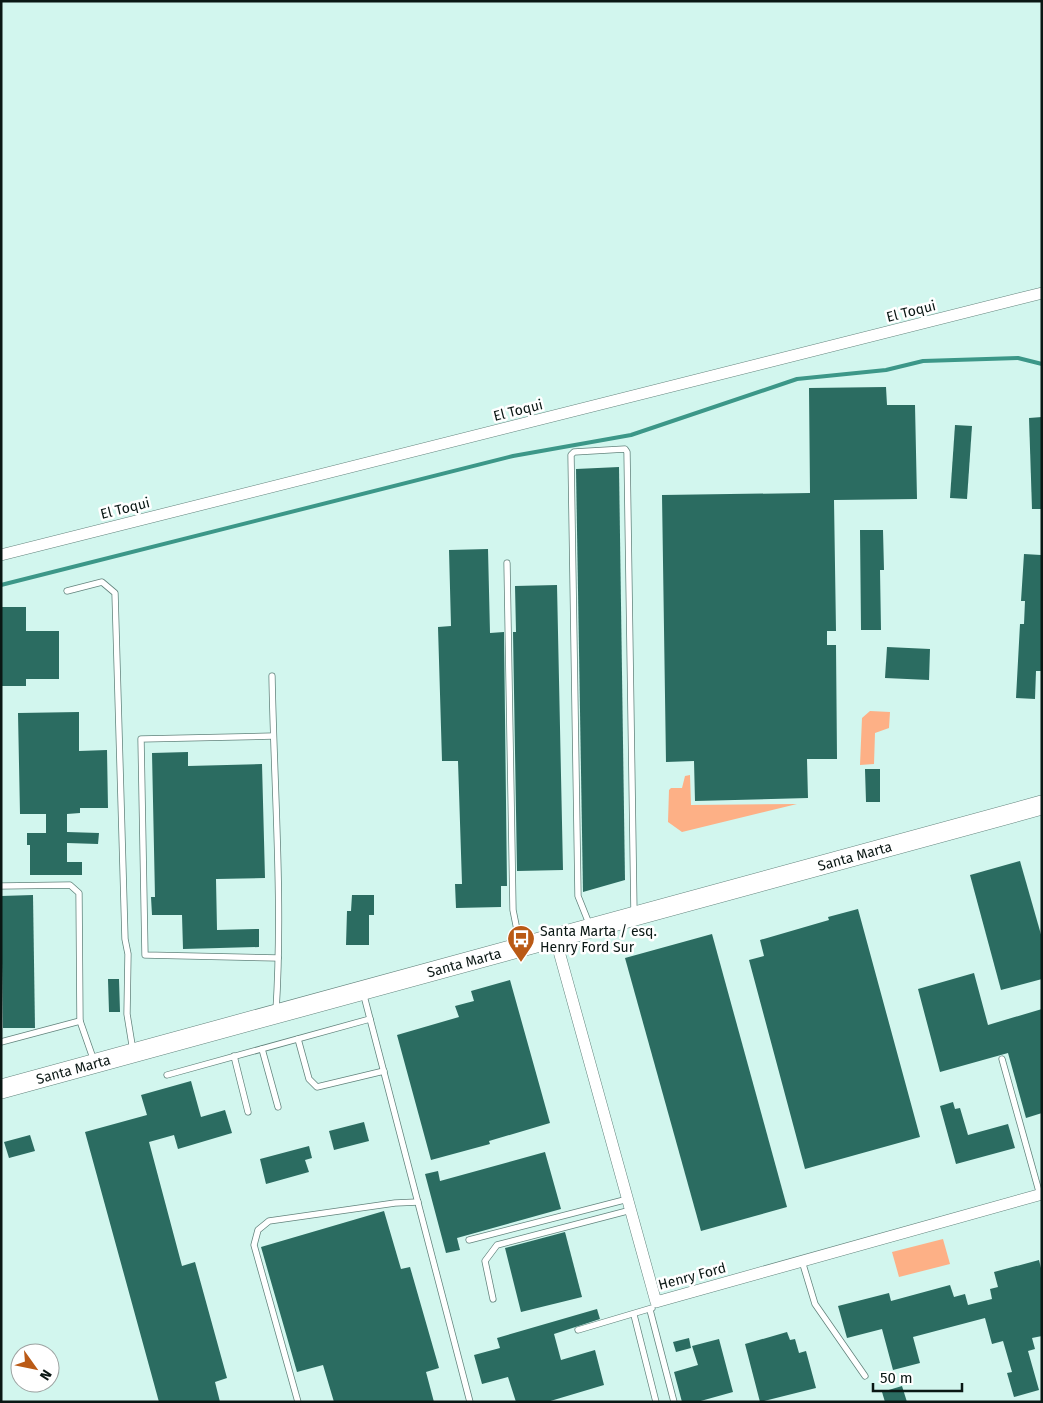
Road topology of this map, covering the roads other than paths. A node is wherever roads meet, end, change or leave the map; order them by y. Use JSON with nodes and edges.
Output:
{"nodes":[{"id":1,"x":1042,"y":293,"type":"edge"},
{"id":2,"x":1,"y":555,"type":"edge"},
{"id":3,"x":507,"y":563,"type":"dead end"},
{"id":4,"x":67,"y":591,"type":"dead end"},
{"id":5,"x":272,"y":676,"type":"dead end"},
{"id":6,"x":273,"y":736,"type":"junction"},
{"id":7,"x":1042,"y":805,"type":"edge"},
{"id":8,"x":1,"y":886,"type":"edge"},
{"id":9,"x":634,"y":916,"type":"junction"},
{"id":10,"x":591,"y":928,"type":"junction"},
{"id":11,"x":555,"y":937,"type":"junction"},
{"id":12,"x":520,"y":947,"type":"junction"},
{"id":13,"x":278,"y":958,"type":"junction"},
{"id":14,"x":363,"y":990,"type":"junction"},
{"id":15,"x":276,"y":1014,"type":"junction"},
{"id":16,"x":370,"y":1019,"type":"junction"},
{"id":17,"x":80,"y":1021,"type":"junction"},
{"id":18,"x":298,"y":1039,"type":"junction"},
{"id":19,"x":1,"y":1042,"type":"edge"},
{"id":20,"x":262,"y":1049,"type":"junction"},
{"id":21,"x":133,"y":1053,"type":"junction"},
{"id":22,"x":234,"y":1056,"type":"junction"},
{"id":23,"x":1002,"y":1059,"type":"dead end"},
{"id":24,"x":94,"y":1064,"type":"junction"},
{"id":25,"x":384,"y":1071,"type":"junction"},
{"id":26,"x":167,"y":1075,"type":"dead end"},
{"id":27,"x":1,"y":1089,"type":"edge"},
{"id":28,"x":278,"y":1108,"type":"dead end"},
{"id":29,"x":248,"y":1112,"type":"dead end"},
{"id":30,"x":1041,"y":1195,"type":"edge"},
{"id":31,"x":418,"y":1202,"type":"junction"},
{"id":32,"x":629,"y":1205,"type":"junction"},
{"id":33,"x":469,"y":1240,"type":"dead end"},
{"id":34,"x":802,"y":1261,"type":"junction"},
{"id":35,"x":493,"y":1299,"type":"dead end"},
{"id":36,"x":653,"y":1306,"type":"junction"},
{"id":37,"x":634,"y":1314,"type":"junction"},
{"id":38,"x":578,"y":1330,"type":"dead end"},
{"id":39,"x":865,"y":1376,"type":"dead end"},
{"id":40,"x":298,"y":1402,"type":"edge"},
{"id":41,"x":470,"y":1402,"type":"edge"},
{"id":42,"x":656,"y":1402,"type":"edge"},
{"id":43,"x":674,"y":1402,"type":"edge"}],
"edges":[{"from":1,"to":2,"type":"street","name":"El Toqui"},
{"from":3,"to":12,"type":"lane"},
{"from":4,"to":21,"type":"lane"},
{"from":5,"to":6,"type":"lane"},
{"from":6,"to":13,"type":"lane"},
{"from":6,"to":13,"type":"lane"},
{"from":7,"to":9,"type":"main road","name":"Santa Marta"},
{"from":8,"to":17,"type":"lane"},
{"from":9,"to":10,"type":"main road","name":"Santa Marta"},
{"from":9,"to":10,"type":"lane"},
{"from":10,"to":11,"type":"main road","name":"Santa Marta"},
{"from":11,"to":12,"type":"main road","name":"Santa Marta"},
{"from":11,"to":32,"type":"street","name":"Henry Ford"},
{"from":12,"to":14,"type":"main road","name":"Santa Marta"},
{"from":13,"to":15,"type":"lane"},
{"from":14,"to":15,"type":"main road","name":"Santa Marta"},
{"from":14,"to":16,"type":"lane"},
{"from":15,"to":21,"type":"main road","name":"Santa Marta"},
{"from":16,"to":18,"type":"lane"},
{"from":16,"to":25,"type":"lane"},
{"from":17,"to":19,"type":"lane"},
{"from":17,"to":24,"type":"lane"},
{"from":18,"to":20,"type":"lane"},
{"from":18,"to":25,"type":"lane"},
{"from":20,"to":22,"type":"lane"},
{"from":20,"to":28,"type":"lane"},
{"from":21,"to":24,"type":"main road","name":"Santa Marta"},
{"from":22,"to":26,"type":"lane"},
{"from":22,"to":29,"type":"lane"},
{"from":23,"to":30,"type":"lane"},
{"from":24,"to":27,"type":"main road","name":"Santa Marta"},
{"from":25,"to":31,"type":"lane"},
{"from":30,"to":34,"type":"street","name":"Henry Ford"},
{"from":31,"to":40,"type":"lane"},
{"from":31,"to":41,"type":"lane"},
{"from":32,"to":33,"type":"lane"},
{"from":32,"to":35,"type":"lane"},
{"from":32,"to":36,"type":"street","name":"Henry Ford"},
{"from":34,"to":36,"type":"street","name":"Henry Ford"},
{"from":34,"to":39,"type":"lane"},
{"from":36,"to":37,"type":"lane"},
{"from":36,"to":43,"type":"lane"},
{"from":37,"to":38,"type":"lane"},
{"from":37,"to":42,"type":"lane"}]}
